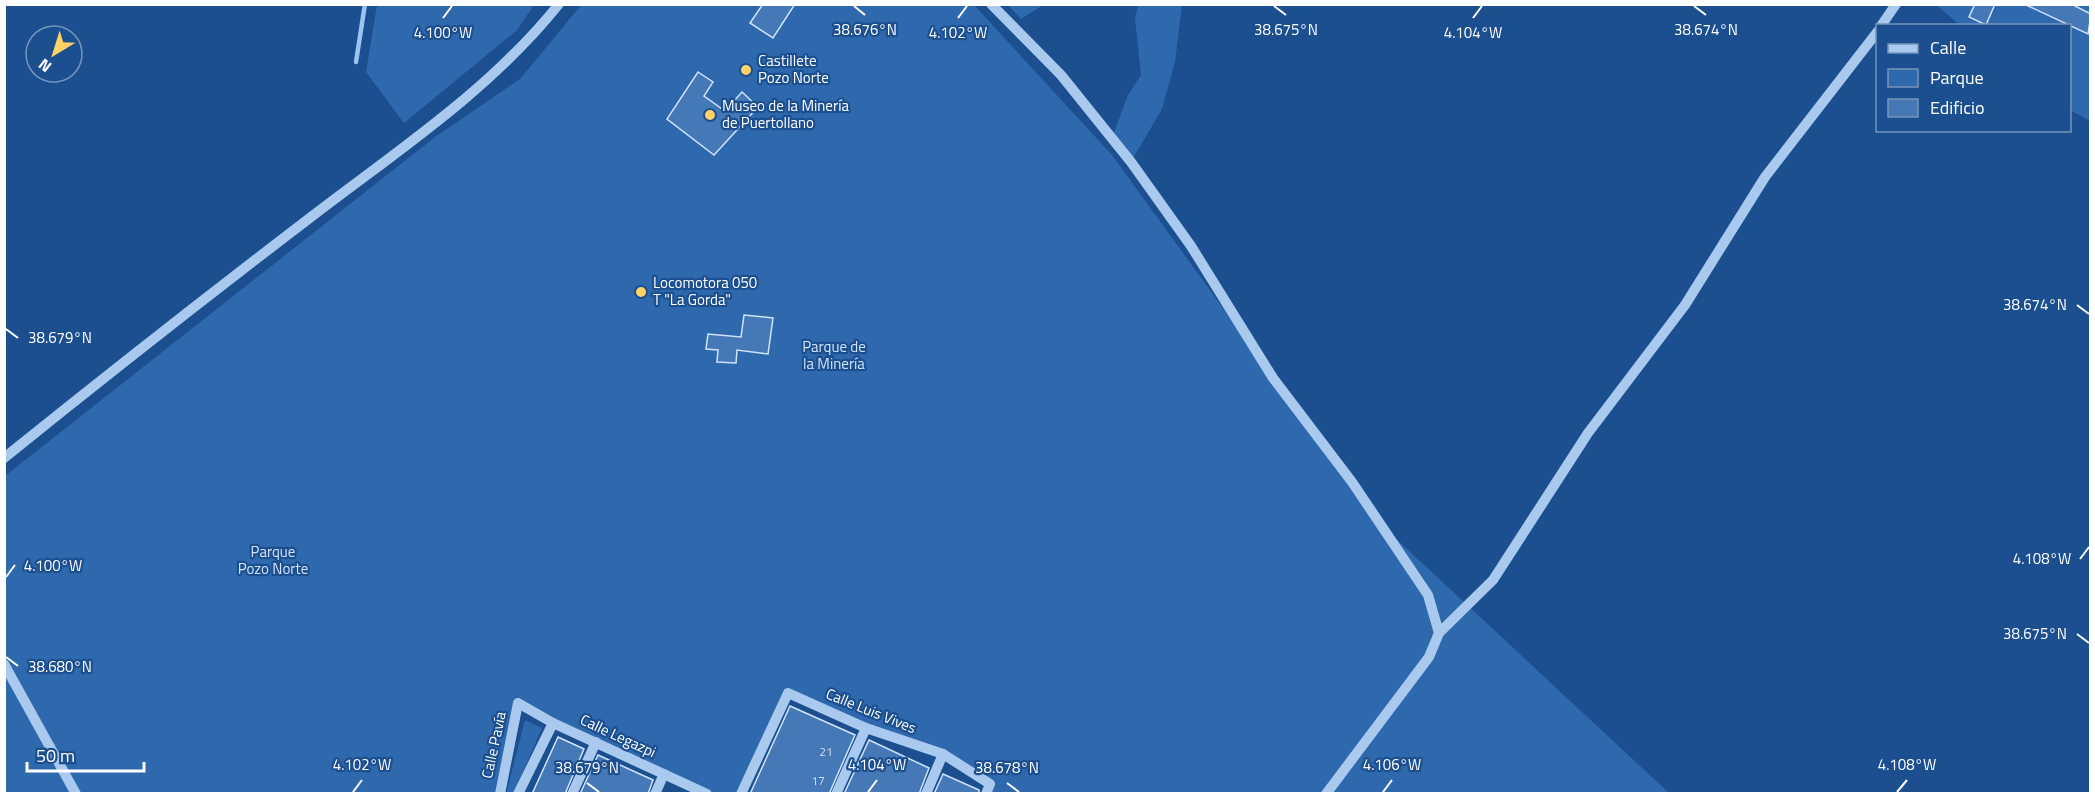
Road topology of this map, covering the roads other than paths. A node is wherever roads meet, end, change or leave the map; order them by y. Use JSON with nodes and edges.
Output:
{"nodes":[{"id":1,"x":559,"y":4,"type":"edge"},
{"id":2,"x":992,"y":4,"type":"edge"},
{"id":3,"x":1896,"y":4,"type":"edge"},
{"id":4,"x":1882,"y":24,"type":"edge"},
{"id":5,"x":1876,"y":34,"type":"edge"},
{"id":6,"x":4,"y":458,"type":"edge"},
{"id":7,"x":1439,"y":633,"type":"junction"},
{"id":8,"x":4,"y":664,"type":"edge"},
{"id":9,"x":518,"y":703,"type":"joint"},
{"id":10,"x":553,"y":723,"type":"junction"},
{"id":11,"x":866,"y":728,"type":"junction"},
{"id":12,"x":596,"y":742,"type":"junction"},
{"id":13,"x":943,"y":754,"type":"junction"},
{"id":14,"x":664,"y":774,"type":"junction"},
{"id":15,"x":988,"y":789,"type":"edge"},
{"id":16,"x":76,"y":794,"type":"edge"},
{"id":17,"x":500,"y":794,"type":"edge"},
{"id":18,"x":518,"y":794,"type":"edge"},
{"id":19,"x":572,"y":794,"type":"edge"},
{"id":20,"x":655,"y":794,"type":"edge"},
{"id":21,"x":707,"y":794,"type":"edge"},
{"id":22,"x":741,"y":794,"type":"edge"},
{"id":23,"x":836,"y":794,"type":"edge"},
{"id":24,"x":926,"y":794,"type":"edge"},
{"id":25,"x":1326,"y":794,"type":"edge"}],
"edges":[{"from":1,"to":6,"type":"street"},
{"from":2,"to":7,"type":"street"},
{"from":3,"to":4,"type":"street"},
{"from":5,"to":7,"type":"street"},
{"from":7,"to":25,"type":"street"},
{"from":8,"to":16,"type":"street"},
{"from":9,"to":10,"type":"street","name":"Calle Legazpi"},
{"from":9,"to":17,"type":"street","name":"Calle Pavía"},
{"from":10,"to":12,"type":"street","name":"Calle Legazpi"},
{"from":10,"to":18,"type":"street"},
{"from":11,"to":13,"type":"street","name":"Calle Luis Vives"},
{"from":11,"to":22,"type":"street","name":"Calle Luis Vives"},
{"from":11,"to":23,"type":"street"},
{"from":12,"to":14,"type":"street","name":"Calle Legazpi"},
{"from":12,"to":19,"type":"street"},
{"from":13,"to":15,"type":"street","name":"Calle Luis Vives"},
{"from":13,"to":24,"type":"street"},
{"from":14,"to":20,"type":"street"},
{"from":14,"to":21,"type":"street","name":"Calle Legazpi"}]}
